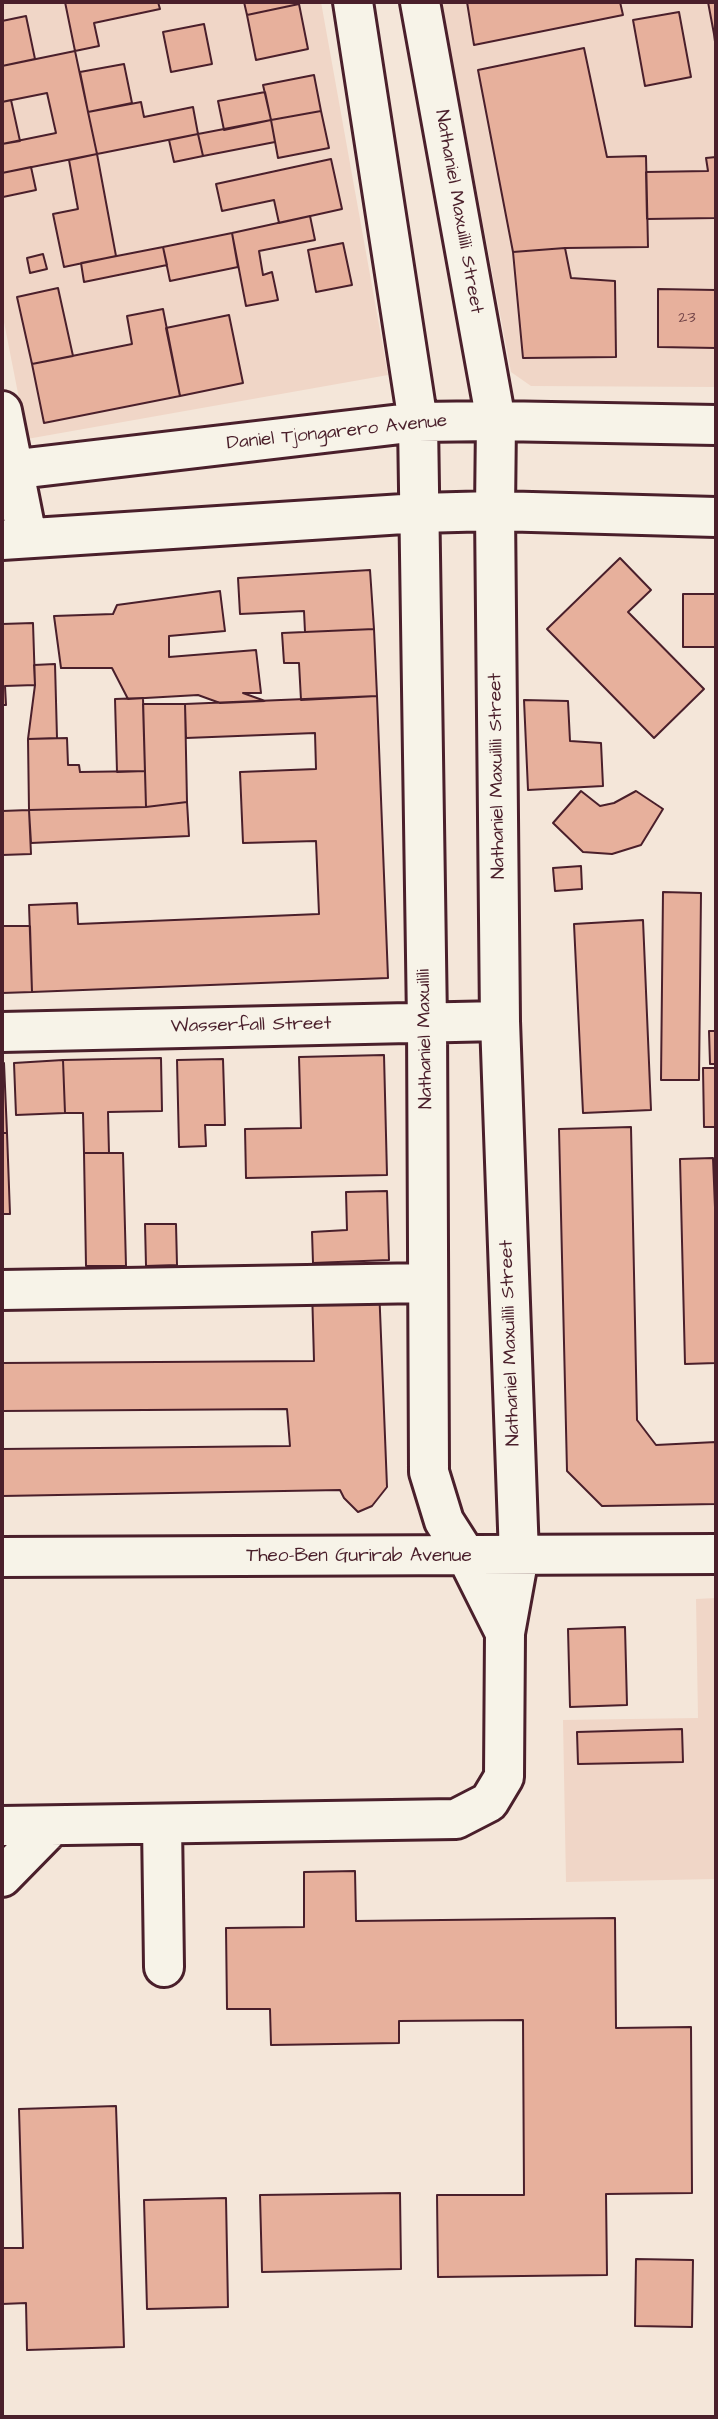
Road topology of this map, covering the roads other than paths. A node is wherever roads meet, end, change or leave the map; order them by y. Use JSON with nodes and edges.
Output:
{"nodes":[{"id":1,"x":353,"y":2,"type":"edge"},
{"id":2,"x":420,"y":2,"type":"edge"},
{"id":3,"x":2,"y":411,"type":"edge"},
{"id":4,"x":496,"y":421,"type":"junction"},
{"id":5,"x":418,"y":422,"type":"junction"},
{"id":6,"x":716,"y":425,"type":"edge"},
{"id":7,"x":8,"y":470,"type":"edge"},
{"id":8,"x":495,"y":511,"type":"junction"},
{"id":9,"x":419,"y":513,"type":"junction"},
{"id":10,"x":716,"y":517,"type":"edge"},
{"id":11,"x":14,"y":539,"type":"edge"},
{"id":12,"x":500,"y":1021,"type":"junction"},
{"id":13,"x":426,"y":1022,"type":"junction"},
{"id":14,"x":2,"y":1032,"type":"edge"},
{"id":15,"x":428,"y":1283,"type":"junction"},
{"id":16,"x":2,"y":1290,"type":"edge"},
{"id":17,"x":716,"y":1554,"type":"edge"},
{"id":18,"x":519,"y":1556,"type":"junction"},
{"id":19,"x":2,"y":1557,"type":"edge"},
{"id":20,"x":467,"y":1557,"type":"junction"},
{"id":21,"x":505,"y":1633,"type":"junction"},
{"id":22,"x":162,"y":1824,"type":"junction"},
{"id":23,"x":2,"y":1826,"type":"edge"},
{"id":24,"x":52,"y":1826,"type":"junction"},
{"id":25,"x":2,"y":1877,"type":"edge"},
{"id":26,"x":164,"y":1967,"type":"dead end"}],
"edges":[{"from":1,"to":5,"type":"street"},
{"from":2,"to":4,"type":"street","name":"Nathaniel Maxuilili Street"},
{"from":3,"to":7,"type":"street"},
{"from":4,"to":5,"type":"street","name":"Daniel Tjongarero Avenue"},
{"from":4,"to":6,"type":"street","name":"Daniel Tjongarero Avenue"},
{"from":4,"to":8,"type":"street","name":"Nathaniel Maxuilili Street"},
{"from":5,"to":7,"type":"street","name":"Daniel Tjongarero Avenue"},
{"from":5,"to":9,"type":"street"},
{"from":7,"to":11,"type":"street"},
{"from":8,"to":9,"type":"street"},
{"from":8,"to":10,"type":"street"},
{"from":8,"to":12,"type":"street","name":"Nathaniel Maxuilili Street"},
{"from":9,"to":11,"type":"street"},
{"from":9,"to":13,"type":"street","name":"Nathaniel Maxuilili"},
{"from":12,"to":13,"type":"street","name":"Wasserfall Street"},
{"from":12,"to":18,"type":"street","name":"Nathaniel Maxuilili Street"},
{"from":13,"to":14,"type":"street","name":"Wasserfall Street"},
{"from":13,"to":15,"type":"street","name":"Nathaniel Maxuilili"},
{"from":15,"to":16,"type":"street"},
{"from":15,"to":20,"type":"street","name":"Nathaniel Maxuilili"},
{"from":17,"to":18,"type":"street","name":"Theo-Ben Gurirab Avenue"},
{"from":18,"to":20,"type":"street","name":"Theo-Ben Gurirab Avenue"},
{"from":18,"to":21,"type":"street","name":"Nathaniel Maxuilili Street"},
{"from":19,"to":20,"type":"street","name":"Theo-Ben Gurirab Avenue"},
{"from":20,"to":21,"type":"street","name":"Nathaniel Maxuilili"},
{"from":21,"to":22,"type":"street","name":"Nathaniel Maxuilili Street"},
{"from":22,"to":24,"type":"street","name":"Nathaniel Maxuilili Street"},
{"from":22,"to":26,"type":"street"},
{"from":23,"to":24,"type":"street","name":"Nathaniel Maxuilili Street"},
{"from":24,"to":25,"type":"street"}]}
